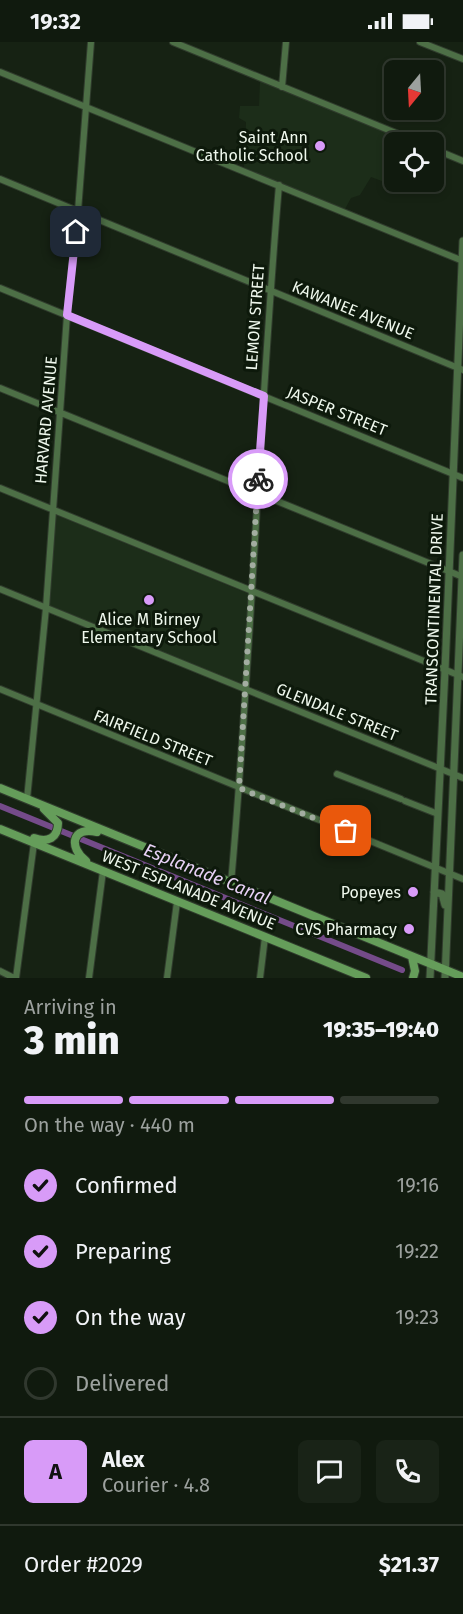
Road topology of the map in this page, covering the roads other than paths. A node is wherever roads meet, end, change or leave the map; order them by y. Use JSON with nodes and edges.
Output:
{"nodes":[{"id":1,"x":91,"y":42,"type":"edge"},
{"id":2,"x":173,"y":42,"type":"edge"},
{"id":3,"x":286,"y":42,"type":"edge"},
{"id":4,"x":420,"y":42,"type":"edge"},
{"id":5,"x":463,"y":59,"type":"edge"},
{"id":6,"x":0,"y":72,"type":"edge"},
{"id":7,"x":282,"y":87,"type":"junction"},
{"id":8,"x":85,"y":107,"type":"junction"},
{"id":9,"x":393,"y":132,"type":"edge"},
{"id":10,"x":444,"y":153,"type":"edge"},
{"id":11,"x":463,"y":161,"type":"edge"},
{"id":12,"x":0,"y":179,"type":"edge"},
{"id":13,"x":279,"y":185,"type":"junction"},
{"id":14,"x":78,"y":211,"type":"junction"},
{"id":15,"x":463,"y":241,"type":"edge"},
{"id":16,"x":463,"y":261,"type":"edge"},
{"id":17,"x":0,"y":288,"type":"edge"},
{"id":18,"x":270,"y":290,"type":"junction"},
{"id":19,"x":67,"y":315,"type":"junction"},
{"id":20,"x":460,"y":369,"type":"edge"},
{"id":21,"x":0,"y":388,"type":"edge"},
{"id":22,"x":264,"y":396,"type":"junction"},
{"id":23,"x":60,"y":414,"type":"junction"},
{"id":24,"x":453,"y":474,"type":"junction"},
{"id":25,"x":463,"y":478,"type":"edge"},
{"id":26,"x":0,"y":488,"type":"edge"},
{"id":27,"x":257,"y":493,"type":"junction"},
{"id":28,"x":52,"y":510,"type":"junction"},
{"id":29,"x":463,"y":555,"type":"edge"},
{"id":30,"x":449,"y":572,"type":"junction"},
{"id":31,"x":462,"y":577,"type":"edge"},
{"id":32,"x":0,"y":589,"type":"edge"},
{"id":33,"x":251,"y":592,"type":"junction"},
{"id":34,"x":46,"y":608,"type":"junction"},
{"id":35,"x":445,"y":670,"type":"junction"},
{"id":36,"x":460,"y":676,"type":"edge"},
{"id":37,"x":0,"y":689,"type":"edge"},
{"id":38,"x":246,"y":689,"type":"junction"},
{"id":39,"x":37,"y":704,"type":"junction"},
{"id":40,"x":440,"y":769,"type":"junction"},
{"id":41,"x":337,"y":774,"type":"dead end"},
{"id":42,"x":454,"y":774,"type":"junction"},
{"id":43,"x":463,"y":778,"type":"edge"},
{"id":44,"x":0,"y":788,"type":"edge"},
{"id":45,"x":239,"y":788,"type":"junction"},
{"id":46,"x":32,"y":801,"type":"junction"},
{"id":47,"x":438,"y":814,"type":"junction"},
{"id":48,"x":0,"y":827,"type":"edge"},
{"id":49,"x":118,"y":836,"type":"junction"},
{"id":50,"x":34,"y":843,"type":"junction"},
{"id":51,"x":93,"y":867,"type":"junction"},
{"id":52,"x":436,"y":868,"type":"junction"},
{"id":53,"x":102,"y":871,"type":"junction"},
{"id":54,"x":450,"y":874,"type":"junction"},
{"id":55,"x":463,"y":879,"type":"edge"},
{"id":56,"x":231,"y":882,"type":"junction"},
{"id":57,"x":434,"y":892,"type":"junction"},
{"id":58,"x":177,"y":902,"type":"junction"},
{"id":59,"x":448,"y":910,"type":"junction"},
{"id":60,"x":265,"y":937,"type":"junction"},
{"id":61,"x":412,"y":957,"type":"junction"},
{"id":62,"x":430,"y":964,"type":"junction"},
{"id":63,"x":0,"y":971,"type":"edge"},
{"id":64,"x":445,"y":974,"type":"edge"},
{"id":65,"x":349,"y":975,"type":"edge"},
{"id":66,"x":463,"y":977,"type":"edge"},
{"id":67,"x":15,"y":978,"type":"edge"},
{"id":68,"x":89,"y":978,"type":"edge"},
{"id":69,"x":167,"y":978,"type":"edge"},
{"id":70,"x":260,"y":978,"type":"edge"},
{"id":71,"x":366,"y":978,"type":"edge"},
{"id":72,"x":413,"y":978,"type":"edge"},
{"id":73,"x":430,"y":978,"type":"edge"}],
"edges":[{"from":1,"to":8,"type":"street","name":"HARVARD AVENUE"},
{"from":2,"to":7,"type":"street"},
{"from":3,"to":7,"type":"street"},
{"from":4,"to":5,"type":"street"},
{"from":6,"to":8,"type":"street"},
{"from":7,"to":9,"type":"street"},
{"from":8,"to":13,"type":"street"},
{"from":8,"to":14,"type":"street","name":"HARVARD AVENUE"},
{"from":10,"to":11,"type":"street"},
{"from":12,"to":14,"type":"street","name":"KAWANEE AVENUE"},
{"from":13,"to":16,"type":"street"},
{"from":13,"to":18,"type":"street","name":"LEMON STREET"},
{"from":14,"to":18,"type":"street","name":"KAWANEE AVENUE"},
{"from":14,"to":19,"type":"street","name":"HARVARD AVENUE"},
{"from":15,"to":16,"type":"street","name":"TRANSCONTINENTAL DRIVE"},
{"from":16,"to":20,"type":"street","name":"TRANSCONTINENTAL DRIVE"},
{"from":17,"to":19,"type":"street","name":"JASPER STREET"},
{"from":18,"to":20,"type":"street","name":"KAWANEE AVENUE"},
{"from":18,"to":22,"type":"street","name":"LEMON STREET"},
{"from":19,"to":22,"type":"street","name":"JASPER STREET"},
{"from":19,"to":23,"type":"street","name":"HARVARD AVENUE"},
{"from":20,"to":24,"type":"street","name":"TRANSCONTINENTAL DRIVE"},
{"from":21,"to":23,"type":"street"},
{"from":22,"to":24,"type":"street","name":"JASPER STREET"},
{"from":22,"to":27,"type":"street","name":"LEMON STREET"},
{"from":23,"to":27,"type":"street"},
{"from":23,"to":28,"type":"street","name":"HARVARD AVENUE"},
{"from":24,"to":25,"type":"street","name":"JASPER STREET"},
{"from":24,"to":30,"type":"street","name":"TRANSCONTINENTAL DRIVE"},
{"from":26,"to":28,"type":"street"},
{"from":27,"to":30,"type":"street"},
{"from":27,"to":33,"type":"street","name":"LEMON STREET"},
{"from":28,"to":33,"type":"street"},
{"from":28,"to":34,"type":"street","name":"HARVARD AVENUE"},
{"from":29,"to":31,"type":"street","name":"TRANSCONTINENTAL DRIVE"},
{"from":30,"to":31,"type":"street"},
{"from":30,"to":35,"type":"street","name":"TRANSCONTINENTAL DRIVE"},
{"from":31,"to":36,"type":"street","name":"TRANSCONTINENTAL DRIVE"},
{"from":32,"to":34,"type":"street","name":"GLENDALE STREET"},
{"from":33,"to":35,"type":"street"},
{"from":33,"to":38,"type":"street","name":"LEMON STREET"},
{"from":34,"to":38,"type":"street","name":"GLENDALE STREET"},
{"from":34,"to":39,"type":"street","name":"HARVARD AVENUE"},
{"from":35,"to":36,"type":"street"},
{"from":35,"to":40,"type":"street","name":"TRANSCONTINENTAL DRIVE"},
{"from":36,"to":42,"type":"street","name":"TRANSCONTINENTAL DRIVE"},
{"from":37,"to":39,"type":"street","name":"FAIRFIELD STREET"},
{"from":38,"to":40,"type":"street","name":"GLENDALE STREET"},
{"from":38,"to":45,"type":"street","name":"LEMON STREET"},
{"from":39,"to":45,"type":"street","name":"FAIRFIELD STREET"},
{"from":39,"to":46,"type":"street","name":"HARVARD AVENUE"},
{"from":40,"to":42,"type":"street","name":"GLENDALE STREET"},
{"from":40,"to":47,"type":"street","name":"TRANSCONTINENTAL DRIVE"},
{"from":41,"to":47,"type":"street"},
{"from":42,"to":43,"type":"street","name":"GLENDALE STREET"},
{"from":42,"to":54,"type":"street","name":"TRANSCONTINENTAL DRIVE"},
{"from":44,"to":46,"type":"main road","name":"WEST ESPLANADE AVENUE"},
{"from":45,"to":52,"type":"street","name":"FAIRFIELD STREET"},
{"from":45,"to":56,"type":"street","name":"LEMON STREET"},
{"from":46,"to":48,"type":"main road"},
{"from":46,"to":49,"type":"main road","name":"WEST ESPLANADE AVENUE"},
{"from":47,"to":52,"type":"street","name":"TRANSCONTINENTAL DRIVE"},
{"from":48,"to":50,"type":"main road","name":"WEST ESPLANADE AVENUE"},
{"from":49,"to":51,"type":"main road"},
{"from":49,"to":56,"type":"main road","name":"WEST ESPLANADE AVENUE"},
{"from":50,"to":51,"type":"main road","name":"WEST ESPLANADE AVENUE"},
{"from":50,"to":67,"type":"street"},
{"from":51,"to":53,"type":"main road","name":"WEST ESPLANADE AVENUE"},
{"from":52,"to":54,"type":"street","name":"FAIRFIELD STREET"},
{"from":52,"to":57,"type":"street","name":"TRANSCONTINENTAL DRIVE"},
{"from":53,"to":58,"type":"main road","name":"WEST ESPLANADE AVENUE"},
{"from":53,"to":68,"type":"street"},
{"from":54,"to":55,"type":"street","name":"FAIRFIELD STREET"},
{"from":54,"to":59,"type":"street","name":"TRANSCONTINENTAL DRIVE"},
{"from":56,"to":61,"type":"main road","name":"WEST ESPLANADE AVENUE"},
{"from":57,"to":59,"type":"street"},
{"from":57,"to":62,"type":"street","name":"TRANSCONTINENTAL DRIVE"},
{"from":58,"to":60,"type":"main road","name":"WEST ESPLANADE AVENUE"},
{"from":58,"to":69,"type":"street"},
{"from":59,"to":64,"type":"street","name":"TRANSCONTINENTAL DRIVE"},
{"from":60,"to":65,"type":"main road","name":"WEST ESPLANADE AVENUE"},
{"from":60,"to":70,"type":"street"},
{"from":61,"to":62,"type":"main road","name":"WEST ESPLANADE AVENUE"},
{"from":61,"to":72,"type":"main road"},
{"from":62,"to":64,"type":"main road","name":"WEST ESPLANADE AVENUE"},
{"from":62,"to":73,"type":"street","name":"TRANSCONTINENTAL DRIVE"},
{"from":63,"to":67,"type":"street"},
{"from":64,"to":66,"type":"main road","name":"WEST ESPLANADE AVENUE"},
{"from":65,"to":71,"type":"main road","name":"WEST ESPLANADE AVENUE"}]}
